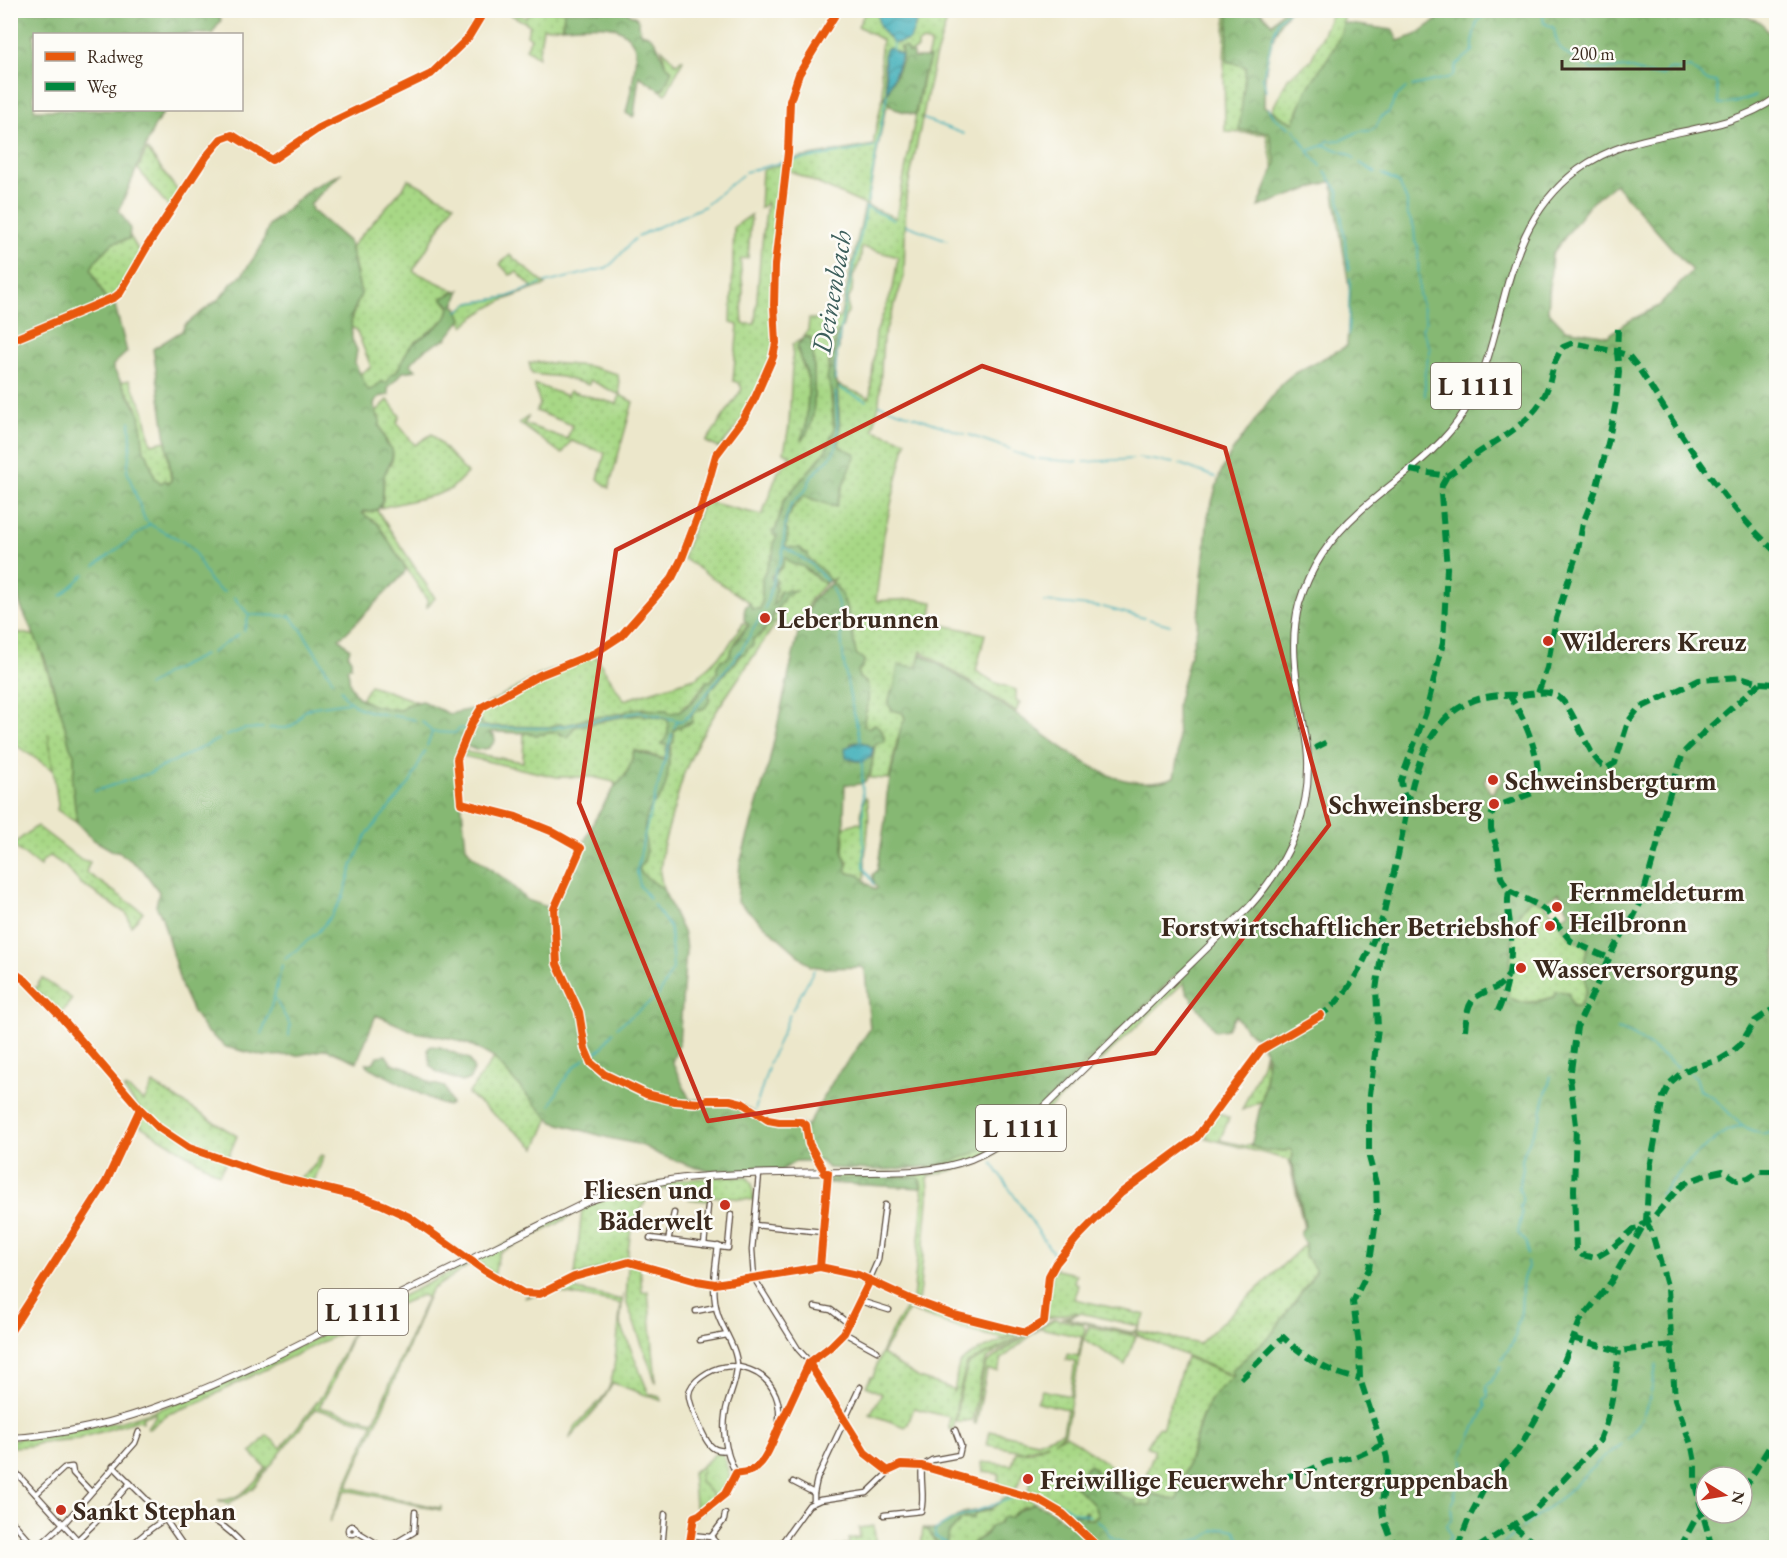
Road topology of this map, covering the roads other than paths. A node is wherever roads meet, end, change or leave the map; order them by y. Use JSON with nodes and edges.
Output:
{"nodes":[{"id":1,"x":13,"y":10,"type":"edge"},
{"id":2,"x":10,"y":46,"type":"edge"},
{"id":3,"x":1776,"y":98,"type":"edge"},
{"id":4,"x":828,"y":1173,"type":"junction"},
{"id":5,"x":759,"y":1174,"type":"junction"},
{"id":6,"x":885,"y":1205,"type":"dead end"},
{"id":7,"x":708,"y":1206,"type":"dead end"},
{"id":8,"x":674,"y":1213,"type":"dead end"},
{"id":9,"x":731,"y":1215,"type":"dead end"},
{"id":10,"x":754,"y":1225,"type":"junction"},
{"id":11,"x":823,"y":1232,"type":"junction"},
{"id":12,"x":650,"y":1238,"type":"dead end"},
{"id":13,"x":668,"y":1241,"type":"junction"},
{"id":14,"x":704,"y":1245,"type":"junction"},
{"id":15,"x":718,"y":1246,"type":"junction"},
{"id":16,"x":820,"y":1267,"type":"junction"},
{"id":17,"x":675,"y":1274,"type":"dead end"},
{"id":18,"x":754,"y":1278,"type":"junction"},
{"id":19,"x":870,"y":1280,"type":"junction"},
{"id":20,"x":715,"y":1284,"type":"junction"},
{"id":21,"x":910,"y":1299,"type":"dead end"},
{"id":22,"x":860,"y":1301,"type":"junction"},
{"id":23,"x":815,"y":1306,"type":"dead end"},
{"id":24,"x":716,"y":1307,"type":"junction"},
{"id":25,"x":890,"y":1310,"type":"dead end"},
{"id":26,"x":696,"y":1311,"type":"dead end"},
{"id":27,"x":849,"y":1324,"type":"junction"},
{"id":28,"x":844,"y":1333,"type":"junction"},
{"id":29,"x":727,"y":1335,"type":"junction"},
{"id":30,"x":700,"y":1340,"type":"dead end"},
{"id":31,"x":877,"y":1351,"type":"dead end"},
{"id":32,"x":809,"y":1363,"type":"junction"},
{"id":33,"x":737,"y":1367,"type":"junction"},
{"id":34,"x":860,"y":1387,"type":"dead end"},
{"id":35,"x":845,"y":1422,"type":"junction"},
{"id":36,"x":956,"y":1430,"type":"dead end"},
{"id":37,"x":139,"y":1432,"type":"dead end"},
{"id":38,"x":10,"y":1438,"type":"edge"},
{"id":39,"x":727,"y":1450,"type":"junction"},
{"id":40,"x":10,"y":1466,"type":"edge"},
{"id":41,"x":113,"y":1466,"type":"junction"},
{"id":42,"x":922,"y":1466,"type":"junction"},
{"id":43,"x":888,"y":1471,"type":"junction"},
{"id":44,"x":736,"y":1473,"type":"junction"},
{"id":45,"x":794,"y":1482,"type":"dead end"},
{"id":46,"x":130,"y":1483,"type":"junction"},
{"id":47,"x":91,"y":1492,"type":"junction"},
{"id":48,"x":726,"y":1492,"type":"dead end"},
{"id":49,"x":814,"y":1493,"type":"junction"},
{"id":50,"x":36,"y":1494,"type":"junction"},
{"id":51,"x":814,"y":1502,"type":"junction"},
{"id":52,"x":415,"y":1512,"type":"dead end"},
{"id":53,"x":665,"y":1514,"type":"dead end"},
{"id":54,"x":725,"y":1514,"type":"dead end"},
{"id":55,"x":884,"y":1515,"type":"dead end"},
{"id":56,"x":694,"y":1517,"type":"dead end"},
{"id":57,"x":10,"y":1519,"type":"edge"},
{"id":58,"x":166,"y":1520,"type":"junction"},
{"id":59,"x":63,"y":1524,"type":"junction"},
{"id":60,"x":356,"y":1531,"type":"dead end"},
{"id":61,"x":691,"y":1535,"type":"junction"},
{"id":62,"x":711,"y":1537,"type":"junction"},
{"id":63,"x":77,"y":1540,"type":"junction"},
{"id":64,"x":662,"y":1546,"type":"edge"},
{"id":65,"x":689,"y":1547,"type":"edge"},
{"id":66,"x":36,"y":1548,"type":"edge"},
{"id":67,"x":69,"y":1548,"type":"edge"},
{"id":68,"x":85,"y":1548,"type":"edge"},
{"id":69,"x":128,"y":1548,"type":"edge"},
{"id":70,"x":185,"y":1548,"type":"edge"},
{"id":71,"x":246,"y":1548,"type":"edge"},
{"id":72,"x":379,"y":1548,"type":"edge"},
{"id":73,"x":387,"y":1548,"type":"edge"},
{"id":74,"x":721,"y":1548,"type":"edge"},
{"id":75,"x":778,"y":1548,"type":"edge"},
{"id":76,"x":1099,"y":1548,"type":"edge"}],
"edges":[{"from":1,"to":2,"type":"main road"},
{"from":3,"to":4,"type":"main road","number":"L 1111"},
{"from":4,"to":5,"type":"main road","number":"L 1111"},
{"from":4,"to":11,"type":"street"},
{"from":5,"to":10,"type":"street"},
{"from":5,"to":38,"type":"main road","number":"L 1111"},
{"from":6,"to":19,"type":"street"},
{"from":7,"to":14,"type":"street"},
{"from":8,"to":13,"type":"street"},
{"from":9,"to":15,"type":"street"},
{"from":10,"to":11,"type":"street"},
{"from":10,"to":18,"type":"street"},
{"from":11,"to":16,"type":"street"},
{"from":12,"to":13,"type":"street"},
{"from":13,"to":14,"type":"street"},
{"from":14,"to":15,"type":"street"},
{"from":15,"to":20,"type":"street"},
{"from":16,"to":18,"type":"street"},
{"from":16,"to":19,"type":"street"},
{"from":17,"to":20,"type":"street"},
{"from":18,"to":20,"type":"street"},
{"from":18,"to":32,"type":"street"},
{"from":19,"to":21,"type":"street"},
{"from":19,"to":22,"type":"street"},
{"from":20,"to":24,"type":"street"},
{"from":22,"to":25,"type":"street"},
{"from":22,"to":27,"type":"street"},
{"from":23,"to":27,"type":"street"},
{"from":24,"to":26,"type":"street"},
{"from":24,"to":29,"type":"street"},
{"from":27,"to":28,"type":"street"},
{"from":28,"to":31,"type":"street"},
{"from":28,"to":32,"type":"street"},
{"from":29,"to":30,"type":"street"},
{"from":29,"to":33,"type":"street"},
{"from":32,"to":35,"type":"street"},
{"from":33,"to":39,"type":"street"},
{"from":33,"to":39,"type":"street"},
{"from":33,"to":44,"type":"street"},
{"from":34,"to":35,"type":"street"},
{"from":35,"to":43,"type":"street"},
{"from":35,"to":49,"type":"street"},
{"from":36,"to":42,"type":"street"},
{"from":37,"to":41,"type":"street"},
{"from":39,"to":44,"type":"street"},
{"from":40,"to":50,"type":"street"},
{"from":41,"to":46,"type":"street"},
{"from":41,"to":47,"type":"street"},
{"from":42,"to":43,"type":"street"},
{"from":42,"to":55,"type":"street"},
{"from":42,"to":76,"type":"street"},
{"from":43,"to":51,"type":"street"},
{"from":44,"to":48,"type":"street"},
{"from":45,"to":49,"type":"street"},
{"from":46,"to":58,"type":"street"},
{"from":46,"to":63,"type":"street"},
{"from":47,"to":50,"type":"street"},
{"from":47,"to":59,"type":"street"},
{"from":49,"to":51,"type":"street"},
{"from":50,"to":59,"type":"street"},
{"from":51,"to":75,"type":"street"},
{"from":52,"to":73,"type":"street"},
{"from":53,"to":64,"type":"street"},
{"from":54,"to":62,"type":"street"},
{"from":56,"to":61,"type":"street"},
{"from":57,"to":66,"type":"street"},
{"from":58,"to":69,"type":"street"},
{"from":58,"to":70,"type":"street"},
{"from":58,"to":71,"type":"street"},
{"from":59,"to":63,"type":"street"},
{"from":59,"to":66,"type":"street"},
{"from":60,"to":72,"type":"street"},
{"from":61,"to":62,"type":"street"},
{"from":61,"to":65,"type":"street"},
{"from":62,"to":74,"type":"street"},
{"from":63,"to":67,"type":"street"},
{"from":63,"to":68,"type":"street"},
{"from":64,"to":65,"type":"street"}]}
